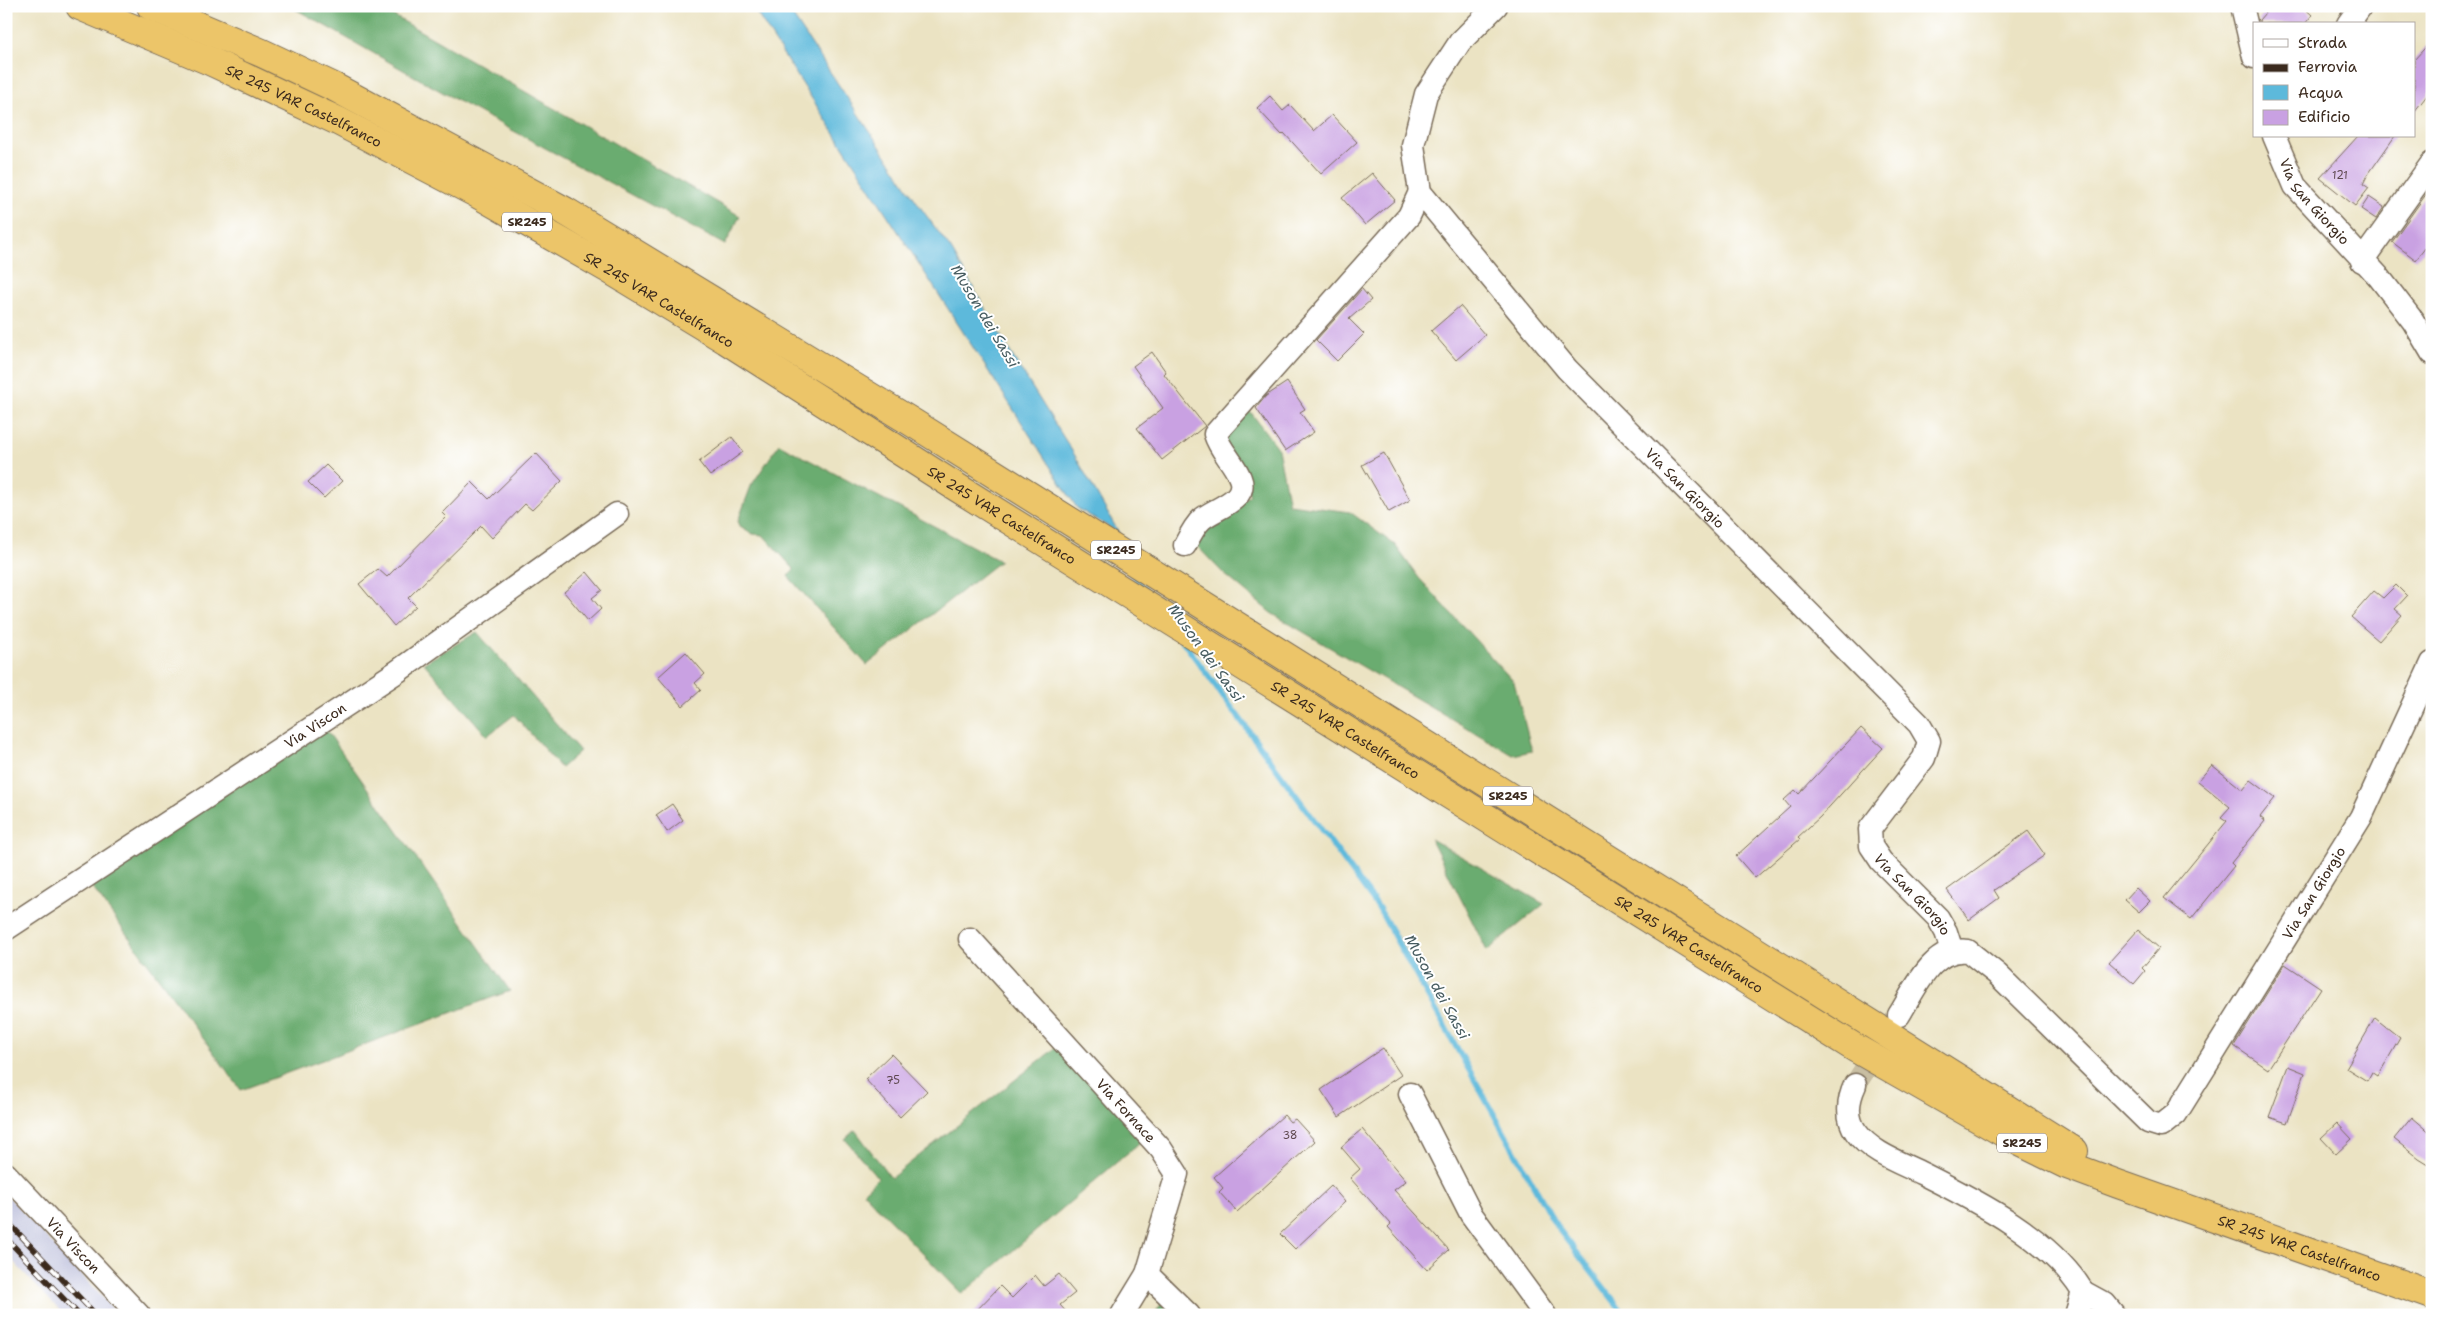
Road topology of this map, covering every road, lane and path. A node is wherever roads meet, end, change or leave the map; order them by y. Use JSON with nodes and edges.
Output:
{"nodes":[{"id":1,"x":80,"y":6,"type":"edge"},
{"id":2,"x":151,"y":6,"type":"edge"},
{"id":3,"x":1496,"y":6,"type":"edge"},
{"id":4,"x":2242,"y":6,"type":"edge"},
{"id":5,"x":2361,"y":6,"type":"edge"},
{"id":6,"x":2349,"y":22,"type":"edge"},
{"id":7,"x":2253,"y":53,"type":"edge"},
{"id":8,"x":2275,"y":138,"type":"edge"},
{"id":9,"x":2432,"y":163,"type":"edge"},
{"id":10,"x":1420,"y":192,"type":"junction"},
{"id":11,"x":2362,"y":261,"type":"junction"},
{"id":12,"x":2432,"y":353,"type":"edge"},
{"id":13,"x":617,"y":514,"type":"dead end"},
{"id":14,"x":1185,"y":545,"type":"dead end"},
{"id":15,"x":2432,"y":664,"type":"edge"},
{"id":16,"x":6,"y":929,"type":"edge"},
{"id":17,"x":970,"y":939,"type":"dead end"},
{"id":18,"x":1952,"y":951,"type":"junction"},
{"id":19,"x":1899,"y":1015,"type":"dead end"},
{"id":20,"x":1855,"y":1085,"type":"tunnel mouth"},
{"id":21,"x":1410,"y":1094,"type":"dead end"},
{"id":22,"x":6,"y":1174,"type":"edge"},
{"id":23,"x":2169,"y":1200,"type":"junction"},
{"id":24,"x":1147,"y":1274,"type":"junction"},
{"id":25,"x":2083,"y":1292,"type":"junction"},
{"id":26,"x":2432,"y":1294,"type":"edge"},
{"id":27,"x":139,"y":1315,"type":"edge"},
{"id":28,"x":1122,"y":1315,"type":"edge"},
{"id":29,"x":1189,"y":1315,"type":"edge"},
{"id":30,"x":1545,"y":1315,"type":"edge"},
{"id":31,"x":2076,"y":1315,"type":"edge"},
{"id":32,"x":2114,"y":1315,"type":"edge"}],
"edges":[{"from":1,"to":23,"type":"highway","name":"SR 245 VAR Castelfranco","number":"SR245"},
{"from":2,"to":23,"type":"highway","name":"SR 245 VAR Castelfranco","number":"SR245"},
{"from":3,"to":10,"type":"street"},
{"from":4,"to":7,"type":"street"},
{"from":5,"to":6,"type":"street"},
{"from":8,"to":11,"type":"street","name":"Via San Giorgio"},
{"from":9,"to":11,"type":"street"},
{"from":10,"to":14,"type":"street"},
{"from":10,"to":18,"type":"street","name":"Via San Giorgio"},
{"from":11,"to":12,"type":"street","name":"Via San Giorgio"},
{"from":13,"to":16,"type":"street","name":"Via Viscon"},
{"from":15,"to":18,"type":"street","name":"Via San Giorgio"},
{"from":17,"to":24,"type":"street","name":"Via Fornace"},
{"from":18,"to":19,"type":"street","name":"Via San Giorgio"},
{"from":20,"to":25,"type":"street"},
{"from":21,"to":30,"type":"street"},
{"from":22,"to":27,"type":"street","name":"Via Viscon"},
{"from":23,"to":26,"type":"highway","name":"SR 245 VAR Castelfranco","number":"SR245"},
{"from":24,"to":28,"type":"street","name":"Via Fornace"},
{"from":24,"to":29,"type":"street"},
{"from":25,"to":31,"type":"street"},
{"from":25,"to":32,"type":"street"}]}
